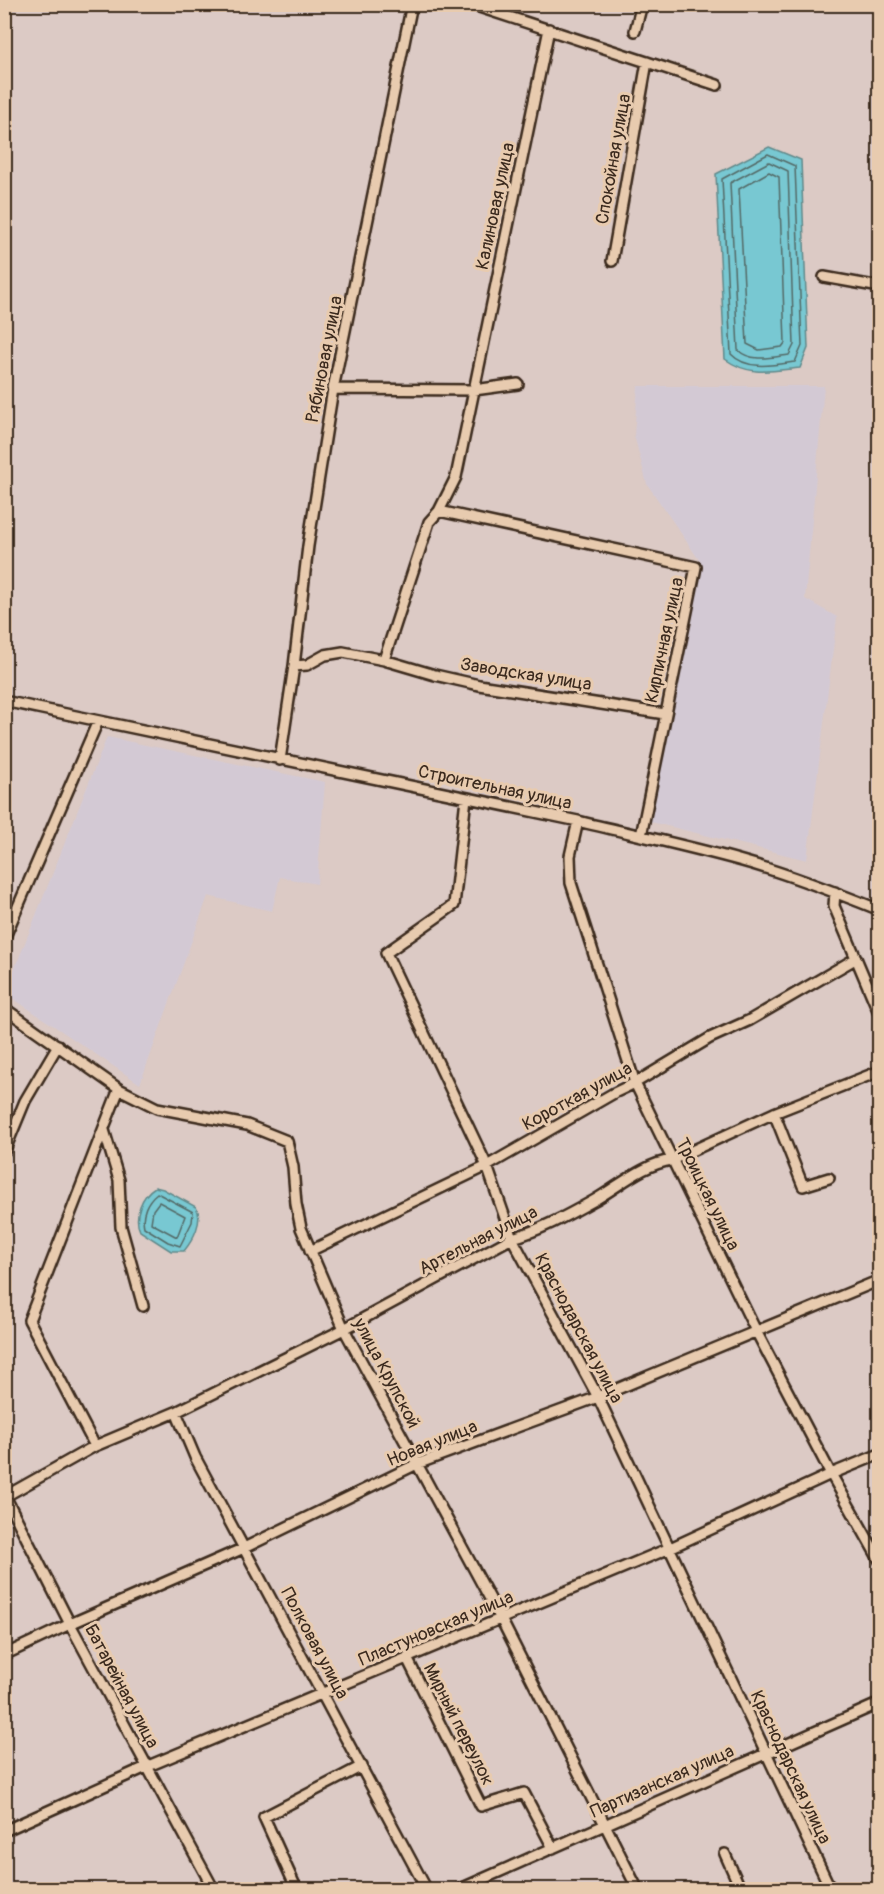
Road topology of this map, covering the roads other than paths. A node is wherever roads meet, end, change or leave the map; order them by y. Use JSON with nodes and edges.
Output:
{"nodes":[{"id":1,"x":412,"y":4,"type":"edge"},
{"id":2,"x":470,"y":4,"type":"edge"},
{"id":3,"x":642,"y":4,"type":"edge"},
{"id":4,"x":549,"y":29,"type":"junction"},
{"id":5,"x":635,"y":31,"type":"dead end"},
{"id":6,"x":647,"y":62,"type":"junction"},
{"id":7,"x":717,"y":85,"type":"dead end"},
{"id":8,"x":612,"y":261,"type":"dead end"},
{"id":9,"x":824,"y":277,"type":"dead end"},
{"id":10,"x":879,"y":287,"type":"edge"},
{"id":11,"x":518,"y":384,"type":"dead end"},
{"id":12,"x":333,"y":390,"type":"junction"},
{"id":13,"x":474,"y":390,"type":"junction"},
{"id":14,"x":439,"y":511,"type":"junction"},
{"id":15,"x":384,"y":660,"type":"junction"},
{"id":16,"x":294,"y":666,"type":"junction"},
{"id":17,"x":4,"y":700,"type":"edge"},
{"id":18,"x":666,"y":714,"type":"junction"},
{"id":19,"x":98,"y":721,"type":"junction"},
{"id":20,"x":280,"y":760,"type":"junction"},
{"id":21,"x":466,"y":798,"type":"junction"},
{"id":22,"x":578,"y":821,"type":"junction"},
{"id":23,"x":641,"y":836,"type":"junction"},
{"id":24,"x":835,"y":892,"type":"junction"},
{"id":25,"x":879,"y":910,"type":"edge"},
{"id":26,"x":4,"y":939,"type":"edge"},
{"id":27,"x":855,"y":959,"type":"junction"},
{"id":28,"x":4,"y":1008,"type":"edge"},
{"id":29,"x":879,"y":1015,"type":"edge"},
{"id":30,"x":58,"y":1045,"type":"junction"},
{"id":31,"x":879,"y":1071,"type":"edge"},
{"id":32,"x":635,"y":1083,"type":"junction"},
{"id":33,"x":119,"y":1089,"type":"junction"},
{"id":34,"x":774,"y":1113,"type":"junction"},
{"id":35,"x":104,"y":1130,"type":"junction"},
{"id":36,"x":4,"y":1152,"type":"edge"},
{"id":37,"x":672,"y":1160,"type":"junction"},
{"id":38,"x":487,"y":1166,"type":"junction"},
{"id":39,"x":829,"y":1178,"type":"dead end"},
{"id":40,"x":512,"y":1238,"type":"junction"},
{"id":41,"x":310,"y":1251,"type":"junction"},
{"id":42,"x":879,"y":1280,"type":"edge"},
{"id":43,"x":143,"y":1306,"type":"dead end"},
{"id":44,"x":344,"y":1329,"type":"junction"},
{"id":45,"x":756,"y":1330,"type":"junction"},
{"id":46,"x":598,"y":1397,"type":"junction"},
{"id":47,"x":176,"y":1412,"type":"junction"},
{"id":48,"x":95,"y":1446,"type":"junction"},
{"id":49,"x":879,"y":1454,"type":"edge"},
{"id":50,"x":417,"y":1464,"type":"junction"},
{"id":51,"x":831,"y":1474,"type":"junction"},
{"id":52,"x":5,"y":1496,"type":"edge"},
{"id":53,"x":244,"y":1548,"type":"junction"},
{"id":54,"x":670,"y":1548,"type":"junction"},
{"id":55,"x":879,"y":1561,"type":"edge"},
{"id":56,"x":501,"y":1619,"type":"junction"},
{"id":57,"x":70,"y":1624,"type":"junction"},
{"id":58,"x":4,"y":1655,"type":"edge"},
{"id":59,"x":407,"y":1658,"type":"junction"},
{"id":60,"x":323,"y":1694,"type":"junction"},
{"id":61,"x":879,"y":1703,"type":"edge"},
{"id":62,"x":765,"y":1752,"type":"junction"},
{"id":63,"x":362,"y":1766,"type":"junction"},
{"id":64,"x":146,"y":1767,"type":"junction"},
{"id":65,"x":607,"y":1825,"type":"junction"},
{"id":66,"x":4,"y":1831,"type":"edge"},
{"id":67,"x":553,"y":1848,"type":"junction"},
{"id":68,"x":725,"y":1854,"type":"dead end"},
{"id":69,"x":214,"y":1890,"type":"edge"},
{"id":70,"x":297,"y":1890,"type":"edge"},
{"id":71,"x":427,"y":1890,"type":"edge"},
{"id":72,"x":458,"y":1890,"type":"edge"},
{"id":73,"x":638,"y":1890,"type":"edge"},
{"id":74,"x":741,"y":1890,"type":"edge"},
{"id":75,"x":831,"y":1890,"type":"edge"}],
"edges":[{"from":1,"to":12,"type":"street","name":"Рябиновая улица"},
{"from":2,"to":4,"type":"street"},
{"from":3,"to":5,"type":"street"},
{"from":4,"to":6,"type":"street"},
{"from":4,"to":13,"type":"street","name":"Калиновая улица"},
{"from":6,"to":7,"type":"street"},
{"from":6,"to":8,"type":"street","name":"Спокойная улица"},
{"from":9,"to":10,"type":"street"},
{"from":11,"to":13,"type":"street"},
{"from":12,"to":13,"type":"street"},
{"from":12,"to":16,"type":"street","name":"Рябиновая улица"},
{"from":13,"to":14,"type":"street","name":"Калиновая улица"},
{"from":14,"to":15,"type":"street","name":"Калиновая улица"},
{"from":14,"to":18,"type":"street","name":"Кирпичная улица"},
{"from":15,"to":16,"type":"street","name":"Заводская улица"},
{"from":15,"to":18,"type":"street","name":"Заводская улица"},
{"from":16,"to":20,"type":"street","name":"Рябиновая улица"},
{"from":17,"to":19,"type":"street","name":"Строительная улица"},
{"from":18,"to":23,"type":"street","name":"Кирпичная улица"},
{"from":19,"to":20,"type":"street","name":"Строительная улица"},
{"from":19,"to":26,"type":"street"},
{"from":20,"to":21,"type":"street","name":"Строительная улица"},
{"from":21,"to":22,"type":"street","name":"Строительная улица"},
{"from":21,"to":38,"type":"street","name":"Краснодарская улица"},
{"from":22,"to":23,"type":"street","name":"Строительная улица"},
{"from":22,"to":32,"type":"street","name":"Троицкая улица"},
{"from":23,"to":24,"type":"street","name":"Строительная улица"},
{"from":24,"to":25,"type":"street","name":"Строительная улица"},
{"from":24,"to":27,"type":"street"},
{"from":27,"to":29,"type":"street"},
{"from":27,"to":32,"type":"street","name":"Короткая улица"},
{"from":28,"to":30,"type":"street","name":"улица Крупской"},
{"from":30,"to":33,"type":"street","name":"улица Крупской"},
{"from":30,"to":36,"type":"street"},
{"from":31,"to":34,"type":"street","name":"Артельная улица"},
{"from":32,"to":37,"type":"street","name":"Троицкая улица"},
{"from":32,"to":38,"type":"street","name":"Короткая улица"},
{"from":33,"to":35,"type":"street"},
{"from":33,"to":41,"type":"street","name":"улица Крупской"},
{"from":34,"to":37,"type":"street","name":"Артельная улица"},
{"from":34,"to":39,"type":"street"},
{"from":35,"to":43,"type":"street"},
{"from":35,"to":48,"type":"street"},
{"from":37,"to":40,"type":"street","name":"Артельная улица"},
{"from":37,"to":45,"type":"street","name":"Троицкая улица"},
{"from":38,"to":40,"type":"street","name":"Краснодарская улица"},
{"from":38,"to":41,"type":"street","name":"Короткая улица"},
{"from":40,"to":44,"type":"street","name":"Артельная улица"},
{"from":40,"to":46,"type":"street","name":"Краснодарская улица"},
{"from":41,"to":44,"type":"street","name":"улица Крупской"},
{"from":42,"to":45,"type":"street","name":"Новая улица"},
{"from":44,"to":47,"type":"street","name":"Артельная улица"},
{"from":44,"to":50,"type":"street","name":"улица Крупской"},
{"from":45,"to":46,"type":"street","name":"Новая улица"},
{"from":45,"to":51,"type":"street","name":"Троицкая улица"},
{"from":46,"to":50,"type":"street","name":"Новая улица"},
{"from":46,"to":54,"type":"street","name":"Краснодарская улица"},
{"from":47,"to":48,"type":"street","name":"Артельная улица"},
{"from":47,"to":53,"type":"street","name":"Полковая улица"},
{"from":48,"to":52,"type":"street","name":"Артельная улица"},
{"from":49,"to":51,"type":"street","name":"Пластуновская улица"},
{"from":50,"to":53,"type":"street","name":"Новая улица"},
{"from":50,"to":56,"type":"street","name":"улица Крупской"},
{"from":51,"to":54,"type":"street","name":"Пластуновская улица"},
{"from":51,"to":55,"type":"street","name":"Троицкая улица"},
{"from":52,"to":57,"type":"street","name":"Батарейная улица"},
{"from":53,"to":57,"type":"street","name":"Новая улица"},
{"from":53,"to":60,"type":"street","name":"Полковая улица"},
{"from":54,"to":56,"type":"street","name":"Пластуновская улица"},
{"from":54,"to":62,"type":"street","name":"Краснодарская улица"},
{"from":56,"to":59,"type":"street","name":"Пластуновская улица"},
{"from":56,"to":65,"type":"street","name":"улица Крупской"},
{"from":57,"to":58,"type":"street","name":"Новая улица"},
{"from":57,"to":64,"type":"street","name":"Батарейная улица"},
{"from":59,"to":60,"type":"street","name":"Пластуновская улица"},
{"from":59,"to":67,"type":"street","name":"Мирный переулок"},
{"from":60,"to":63,"type":"street","name":"Полковая улица"},
{"from":60,"to":64,"type":"street","name":"Пластуновская улица"},
{"from":61,"to":62,"type":"street","name":"Партизанская улица"},
{"from":62,"to":65,"type":"street","name":"Партизанская улица"},
{"from":62,"to":75,"type":"street","name":"Краснодарская улица"},
{"from":63,"to":70,"type":"street"},
{"from":63,"to":71,"type":"street","name":"Полковая улица"},
{"from":64,"to":66,"type":"street","name":"Пластуновская улица"},
{"from":64,"to":69,"type":"street","name":"Батарейная улица"},
{"from":65,"to":67,"type":"street","name":"Партизанская улица"},
{"from":65,"to":73,"type":"street","name":"улица Крупской"},
{"from":67,"to":72,"type":"street","name":"Партизанская улица"},
{"from":68,"to":74,"type":"street"}]}
